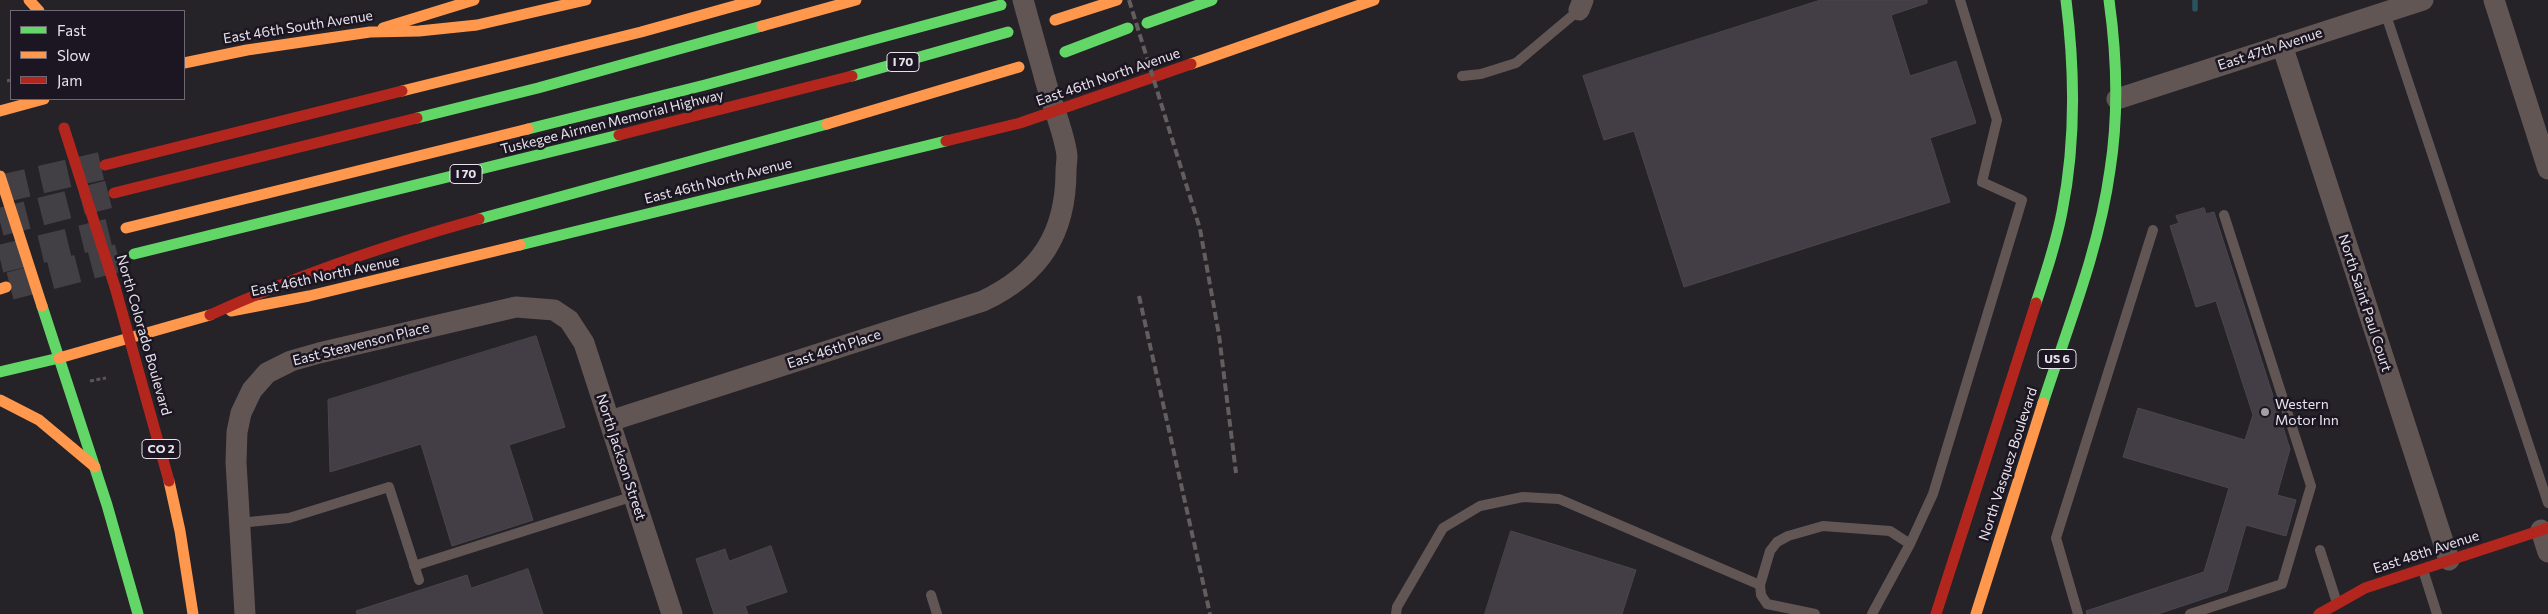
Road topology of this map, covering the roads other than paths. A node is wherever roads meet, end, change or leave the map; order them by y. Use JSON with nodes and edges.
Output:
{"nodes":[{"id":1,"x":28,"y":0,"type":"edge"},
{"id":2,"x":474,"y":0,"type":"edge"},
{"id":3,"x":586,"y":0,"type":"edge"},
{"id":4,"x":756,"y":0,"type":"edge"},
{"id":5,"x":856,"y":0,"type":"edge"},
{"id":6,"x":1023,"y":0,"type":"edge"},
{"id":7,"x":1117,"y":0,"type":"edge"},
{"id":8,"x":1212,"y":0,"type":"edge"},
{"id":9,"x":1374,"y":0,"type":"edge"},
{"id":10,"x":1960,"y":0,"type":"edge"},
{"id":11,"x":2066,"y":0,"type":"edge"},
{"id":12,"x":2109,"y":0,"type":"edge"},
{"id":13,"x":2423,"y":0,"type":"edge"},
{"id":14,"x":2494,"y":0,"type":"edge"},
{"id":15,"x":1001,"y":5,"type":"dead end"},
{"id":16,"x":1581,"y":5,"type":"edge"},
{"id":17,"x":38,"y":10,"type":"edge"},
{"id":18,"x":2385,"y":12,"type":"junction"},
{"id":19,"x":1055,"y":20,"type":"dead end"},
{"id":20,"x":1147,"y":23,"type":"dead end"},
{"id":21,"x":1128,"y":28,"type":"dead end"},
{"id":22,"x":370,"y":32,"type":"junction"},
{"id":23,"x":1008,"y":32,"type":"dead end"},
{"id":24,"x":2282,"y":45,"type":"junction"},
{"id":25,"x":1065,"y":52,"type":"dead end"},
{"id":26,"x":185,"y":62,"type":"edge"},
{"id":27,"x":1018,"y":67,"type":"dead end"},
{"id":28,"x":1462,"y":76,"type":"dead end"},
{"id":29,"x":2117,"y":99,"type":"junction"},
{"id":30,"x":40,"y":100,"type":"edge"},
{"id":31,"x":0,"y":111,"type":"edge"},
{"id":32,"x":1055,"y":112,"type":"junction"},
{"id":33,"x":60,"y":113,"type":"dead end"},
{"id":34,"x":105,"y":165,"type":"tunnel mouth"},
{"id":35,"x":2548,"y":168,"type":"edge"},
{"id":36,"x":0,"y":176,"type":"edge"},
{"id":37,"x":114,"y":193,"type":"tunnel mouth"},
{"id":38,"x":2224,"y":215,"type":"dead end"},
{"id":39,"x":126,"y":228,"type":"tunnel mouth"},
{"id":40,"x":2153,"y":230,"type":"dead end"},
{"id":41,"x":134,"y":254,"type":"tunnel mouth"},
{"id":42,"x":554,"y":310,"type":"joint"},
{"id":43,"x":210,"y":315,"type":"junction"},
{"id":44,"x":130,"y":337,"type":"junction"},
{"id":45,"x":59,"y":358,"type":"junction"},
{"id":46,"x":0,"y":372,"type":"edge"},
{"id":47,"x":0,"y":400,"type":"edge"},
{"id":48,"x":610,"y":421,"type":"junction"},
{"id":49,"x":95,"y":467,"type":"junction"},
{"id":50,"x":634,"y":496,"type":"junction"},
{"id":51,"x":2548,"y":503,"type":"edge"},
{"id":52,"x":239,"y":523,"type":"junction"},
{"id":53,"x":2545,"y":529,"type":"edge"},
{"id":54,"x":1910,"y":544,"type":"junction"},
{"id":55,"x":2320,"y":550,"type":"dead end"},
{"id":56,"x":2548,"y":552,"type":"edge"},
{"id":57,"x":2449,"y":560,"type":"junction"},
{"id":58,"x":414,"y":566,"type":"junction"},
{"id":59,"x":2422,"y":569,"type":"junction"},
{"id":60,"x":418,"y":580,"type":"dead end"},
{"id":61,"x":1760,"y":585,"type":"junction"},
{"id":62,"x":931,"y":594,"type":"dead end"},
{"id":63,"x":2333,"y":608,"type":"edge"},
{"id":64,"x":138,"y":614,"type":"edge"},
{"id":65,"x":193,"y":614,"type":"edge"},
{"id":66,"x":245,"y":614,"type":"edge"},
{"id":67,"x":672,"y":614,"type":"edge"},
{"id":68,"x":938,"y":614,"type":"edge"},
{"id":69,"x":1396,"y":614,"type":"edge"},
{"id":70,"x":1815,"y":614,"type":"edge"},
{"id":71,"x":1872,"y":614,"type":"edge"},
{"id":72,"x":1936,"y":614,"type":"edge"},
{"id":73,"x":1976,"y":614,"type":"edge"},
{"id":74,"x":2078,"y":614,"type":"edge"},
{"id":75,"x":2190,"y":614,"type":"edge"},
{"id":76,"x":2319,"y":614,"type":"edge"},
{"id":77,"x":2437,"y":614,"type":"edge"}],
"edges":[{"from":1,"to":17,"type":"main road"},
{"from":2,"to":22,"type":"main road","name":"East 46th South Avenue"},
{"from":3,"to":22,"type":"main road"},
{"from":4,"to":34,"type":"main road"},
{"from":5,"to":37,"type":"main road"},
{"from":6,"to":32,"type":"street","name":"East 46th Place","bridge":true},
{"from":7,"to":19,"type":"main road"},
{"from":8,"to":20,"type":"main road"},
{"from":9,"to":32,"type":"main road","name":"East 46th North Avenue"},
{"from":10,"to":54,"type":"lane"},
{"from":11,"to":72,"type":"main road","name":"North Vasquez Boulevard","number":"US 6"},
{"from":12,"to":29,"type":"main road","name":"North Vasquez Boulevard","number":"US 6"},
{"from":13,"to":18,"type":"street","name":"East 47th Avenue"},
{"from":14,"to":35,"type":"street"},
{"from":15,"to":39,"type":"main road"},
{"from":16,"to":28,"type":"lane"},
{"from":18,"to":24,"type":"street","name":"East 47th Avenue"},
{"from":18,"to":51,"type":"lane"},
{"from":21,"to":25,"type":"main road"},
{"from":22,"to":26,"type":"main road","name":"East 46th South Avenue"},
{"from":23,"to":41,"type":"main road","name":"Tuskegee Airmen Memorial Highway","number":"I 70"},
{"from":24,"to":29,"type":"street","name":"East 47th Avenue"},
{"from":24,"to":57,"type":"street","name":"North Saint Paul Court"},
{"from":27,"to":43,"type":"main road"},
{"from":29,"to":73,"type":"main road","name":"North Vasquez Boulevard","number":"US 6"},
{"from":30,"to":31,"type":"main road"},
{"from":32,"to":43,"type":"main road","name":"East 46th North Avenue"},
{"from":32,"to":48,"type":"street","name":"East 46th Place"},
{"from":33,"to":44,"type":"main road","name":"North Colorado Boulevard","number":"CO 2","bridge":true},
{"from":36,"to":45,"type":"main road","bridge":true},
{"from":38,"to":75,"type":"lane"},
{"from":40,"to":74,"type":"lane"},
{"from":42,"to":48,"type":"street","name":"North Jackson Street"},
{"from":42,"to":52,"type":"street","name":"East Steavenson Place"},
{"from":43,"to":44,"type":"main road","name":"East 46th North Avenue"},
{"from":44,"to":45,"type":"main road","name":"East 46th North Avenue"},
{"from":44,"to":65,"type":"main road","name":"North Colorado Boulevard","number":"CO 2"},
{"from":45,"to":46,"type":"main road","name":"East 46th North Avenue"},
{"from":45,"to":49,"type":"main road"},
{"from":47,"to":49,"type":"main road"},
{"from":48,"to":50,"type":"street","name":"North Jackson Street"},
{"from":49,"to":64,"type":"main road"},
{"from":50,"to":58,"type":"lane"},
{"from":50,"to":67,"type":"street","name":"North Jackson Street"},
{"from":52,"to":58,"type":"lane"},
{"from":52,"to":66,"type":"street","name":"East Steavenson Place"},
{"from":53,"to":56,"type":"street"},
{"from":53,"to":57,"type":"main road","name":"East 48th Avenue"},
{"from":54,"to":61,"type":"lane"},
{"from":54,"to":71,"type":"lane"},
{"from":55,"to":63,"type":"lane"},
{"from":57,"to":59,"type":"main road","name":"East 48th Avenue"},
{"from":58,"to":60,"type":"lane"},
{"from":59,"to":63,"type":"main road","name":"East 48th Avenue"},
{"from":59,"to":77,"type":"lane"},
{"from":61,"to":69,"type":"lane"},
{"from":61,"to":70,"type":"lane"},
{"from":62,"to":68,"type":"lane"},
{"from":63,"to":76,"type":"main road","name":"East 48th Avenue"}]}
